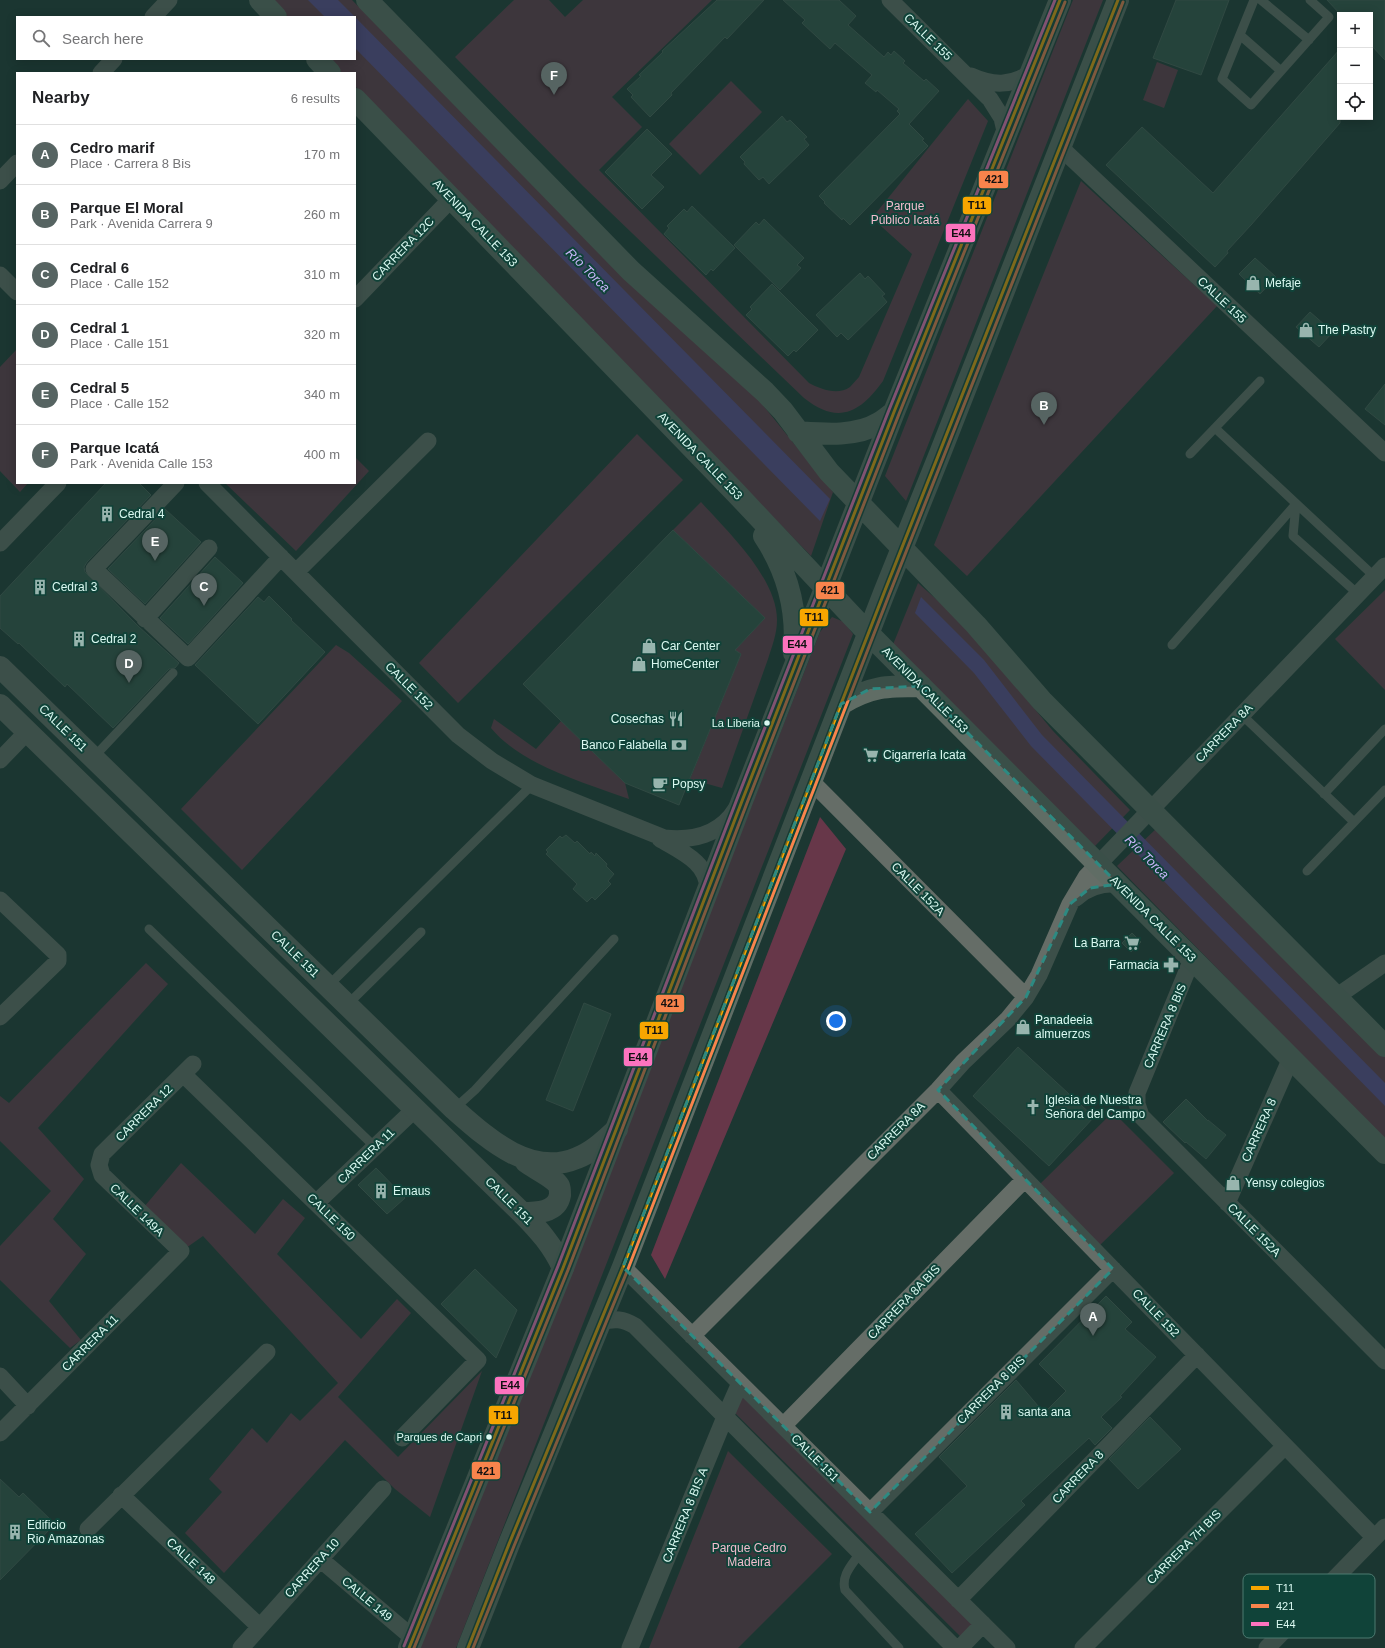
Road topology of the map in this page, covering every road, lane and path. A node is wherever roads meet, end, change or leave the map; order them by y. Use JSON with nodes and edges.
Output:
{"nodes":[{"id":1,"x":169,"y":0,"type":"edge"},
{"id":2,"x":260,"y":0,"type":"edge"},
{"id":3,"x":367,"y":0,"type":"edge"},
{"id":4,"x":890,"y":0,"type":"edge"},
{"id":5,"x":1060,"y":0,"type":"edge"},
{"id":6,"x":1118,"y":0,"type":"edge"},
{"id":7,"x":1254,"y":0,"type":"edge"},
{"id":8,"x":1261,"y":0,"type":"edge"},
{"id":9,"x":1310,"y":0,"type":"edge"},
{"id":10,"x":154,"y":16,"type":"edge"},
{"id":11,"x":275,"y":16,"type":"edge"},
{"id":12,"x":1240,"y":35,"type":"junction"},
{"id":13,"x":1309,"y":40,"type":"junction"},
{"id":14,"x":113,"y":60,"type":"edge"},
{"id":15,"x":318,"y":60,"type":"edge"},
{"id":16,"x":1281,"y":71,"type":"junction"},
{"id":17,"x":102,"y":72,"type":"edge"},
{"id":18,"x":329,"y":72,"type":"edge"},
{"id":19,"x":1031,"y":73,"type":"junction"},
{"id":20,"x":966,"y":74,"type":"junction"},
{"id":21,"x":356,"y":99,"type":"edge"},
{"id":22,"x":1006,"y":135,"type":"junction"},
{"id":23,"x":1060,"y":147,"type":"junction"},
{"id":24,"x":16,"y":164,"type":"edge"},
{"id":25,"x":0,"y":181,"type":"edge"},
{"id":26,"x":452,"y":199,"type":"junction"},
{"id":27,"x":0,"y":275,"type":"edge"},
{"id":28,"x":16,"y":291,"type":"edge"},
{"id":29,"x":356,"y":298,"type":"edge"},
{"id":30,"x":1260,"y":381,"type":"dead end"},
{"id":31,"x":894,"y":412,"type":"junction"},
{"id":32,"x":1215,"y":428,"type":"junction"},
{"id":33,"x":798,"y":432,"type":"junction"},
{"id":34,"x":428,"y":441,"type":"dead end"},
{"id":35,"x":1385,"y":453,"type":"edge"},
{"id":36,"x":1190,"y":454,"type":"dead end"},
{"id":37,"x":57,"y":484,"type":"edge"},
{"id":38,"x":175,"y":484,"type":"edge"},
{"id":39,"x":208,"y":484,"type":"edge"},
{"id":40,"x":736,"y":493,"type":"junction"},
{"id":41,"x":1296,"y":504,"type":"junction"},
{"id":42,"x":857,"y":510,"type":"junction"},
{"id":43,"x":1,"y":541,"type":"edge"},
{"id":44,"x":209,"y":548,"type":"dead end"},
{"id":45,"x":899,"y":555,"type":"junction"},
{"id":46,"x":281,"y":557,"type":"junction"},
{"id":47,"x":296,"y":572,"type":"junction"},
{"id":48,"x":1380,"y":572,"type":"edge"},
{"id":49,"x":826,"y":588,"type":"junction"},
{"id":50,"x":1358,"y":594,"type":"junction"},
{"id":51,"x":145,"y":619,"type":"junction"},
{"id":52,"x":868,"y":633,"type":"junction"},
{"id":53,"x":1172,"y":645,"type":"dead end"},
{"id":54,"x":0,"y":667,"type":"edge"},
{"id":55,"x":173,"y":673,"type":"dead end"},
{"id":56,"x":793,"y":673,"type":"junction"},
{"id":57,"x":921,"y":686,"type":"junction"},
{"id":58,"x":841,"y":704,"type":"junction"},
{"id":59,"x":0,"y":705,"type":"edge"},
{"id":60,"x":1242,"y":715,"type":"junction"},
{"id":61,"x":1385,"y":728,"type":"edge"},
{"id":62,"x":27,"y":732,"type":"junction"},
{"id":63,"x":93,"y":758,"type":"junction"},
{"id":64,"x":0,"y":760,"type":"edge"},
{"id":65,"x":811,"y":781,"type":"junction"},
{"id":66,"x":532,"y":786,"type":"junction"},
{"id":67,"x":1385,"y":790,"type":"edge"},
{"id":68,"x":1324,"y":794,"type":"junction"},
{"id":69,"x":742,"y":801,"type":"junction"},
{"id":70,"x":1144,"y":816,"type":"junction"},
{"id":71,"x":1354,"y":822,"type":"junction"},
{"id":72,"x":650,"y":833,"type":"junction"},
{"id":73,"x":1098,"y":864,"type":"junction"},
{"id":74,"x":1307,"y":871,"type":"dead end"},
{"id":75,"x":1118,"y":884,"type":"junction"},
{"id":76,"x":708,"y":891,"type":"junction"},
{"id":77,"x":0,"y":900,"type":"edge"},
{"id":78,"x":1070,"y":904,"type":"junction"},
{"id":79,"x":150,"y":929,"type":"dead end"},
{"id":80,"x":421,"y":932,"type":"dead end"},
{"id":81,"x":614,"y":939,"type":"dead end"},
{"id":82,"x":1192,"y":959,"type":"junction"},
{"id":83,"x":1385,"y":963,"type":"edge"},
{"id":84,"x":328,"y":986,"type":"junction"},
{"id":85,"x":1026,"y":997,"type":"junction"},
{"id":86,"x":1336,"y":997,"type":"junction"},
{"id":87,"x":347,"y":1005,"type":"junction"},
{"id":88,"x":0,"y":1018,"type":"edge"},
{"id":89,"x":1385,"y":1046,"type":"edge"},
{"id":90,"x":1291,"y":1058,"type":"junction"},
{"id":91,"x":188,"y":1069,"type":"joint"},
{"id":92,"x":938,"y":1090,"type":"junction"},
{"id":93,"x":1137,"y":1093,"type":"joint"},
{"id":94,"x":415,"y":1109,"type":"junction"},
{"id":95,"x":454,"y":1109,"type":"junction"},
{"id":96,"x":617,"y":1129,"type":"junction"},
{"id":97,"x":375,"y":1147,"type":"junction"},
{"id":98,"x":511,"y":1152,"type":"junction"},
{"id":99,"x":1385,"y":1153,"type":"edge"},
{"id":100,"x":99,"y":1165,"type":"joint"},
{"id":101,"x":1025,"y":1179,"type":"junction"},
{"id":102,"x":316,"y":1203,"type":"junction"},
{"id":103,"x":1227,"y":1203,"type":"junction"},
{"id":104,"x":522,"y":1213,"type":"junction"},
{"id":105,"x":181,"y":1252,"type":"joint"},
{"id":106,"x":624,"y":1267,"type":"junction"},
{"id":107,"x":563,"y":1268,"type":"junction"},
{"id":108,"x":1113,"y":1269,"type":"junction"},
{"id":109,"x":601,"y":1322,"type":"junction"},
{"id":110,"x":692,"y":1336,"type":"junction"},
{"id":111,"x":267,"y":1352,"type":"dead end"},
{"id":112,"x":1197,"y":1355,"type":"junction"},
{"id":113,"x":1385,"y":1361,"type":"edge"},
{"id":114,"x":0,"y":1376,"type":"edge"},
{"id":115,"x":740,"y":1383,"type":"junction"},
{"id":116,"x":28,"y":1406,"type":"junction"},
{"id":117,"x":725,"y":1417,"type":"junction"},
{"id":118,"x":783,"y":1426,"type":"junction"},
{"id":119,"x":0,"y":1434,"type":"edge"},
{"id":120,"x":402,"y":1438,"type":"dead end"},
{"id":121,"x":1285,"y":1446,"type":"junction"},
{"id":122,"x":383,"y":1488,"type":"dead end"},
{"id":123,"x":122,"y":1495,"type":"junction"},
{"id":124,"x":870,"y":1512,"type":"junction"},
{"id":125,"x":88,"y":1529,"type":"dead end"},
{"id":126,"x":1379,"y":1532,"type":"edge"},
{"id":127,"x":860,"y":1553,"type":"junction"},
{"id":128,"x":320,"y":1559,"type":"junction"},
{"id":129,"x":1338,"y":1574,"type":"edge"},
{"id":130,"x":958,"y":1600,"type":"junction"},
{"id":131,"x":983,"y":1624,"type":"junction"},
{"id":132,"x":260,"y":1627,"type":"junction"},
{"id":133,"x":1277,"y":1638,"type":"edge"},
{"id":134,"x":411,"y":1643,"type":"edge"},
{"id":135,"x":241,"y":1648,"type":"edge"},
{"id":136,"x":468,"y":1648,"type":"edge"},
{"id":137,"x":630,"y":1648,"type":"edge"},
{"id":138,"x":899,"y":1648,"type":"edge"},
{"id":139,"x":955,"y":1648,"type":"edge"},
{"id":140,"x":960,"y":1648,"type":"edge"},
{"id":141,"x":1007,"y":1648,"type":"edge"},
{"id":142,"x":1083,"y":1648,"type":"edge"},
{"id":143,"x":1267,"y":1648,"type":"edge"}],
"edges":[{"from":1,"to":10,"type":"street"},
{"from":2,"to":11,"type":"main road"},
{"from":3,"to":33,"type":"main road"},
{"from":4,"to":20,"type":"street","name":"CALLE 155"},
{"from":5,"to":19,"type":"main road"},
{"from":6,"to":23,"type":"main road"},
{"from":7,"to":12,"type":"lane"},
{"from":8,"to":13,"type":"lane"},
{"from":9,"to":13,"type":"lane"},
{"from":12,"to":16,"type":"lane"},
{"from":12,"to":16,"type":"lane"},
{"from":13,"to":16,"type":"lane"},
{"from":14,"to":17,"type":"street"},
{"from":15,"to":18,"type":"main road"},
{"from":19,"to":20,"type":"street","name":"CALLE 155"},
{"from":19,"to":22,"type":"main road"},
{"from":20,"to":22,"type":"street","name":"CALLE 155"},
{"from":21,"to":26,"type":"main road","name":"AVENIDA CALLE 153"},
{"from":22,"to":31,"type":"main road"},
{"from":23,"to":35,"type":"street","name":"CALLE 155"},
{"from":23,"to":45,"type":"main road"},
{"from":24,"to":25,"type":"street"},
{"from":26,"to":29,"type":"street","name":"CARRERA 12C"},
{"from":26,"to":40,"type":"main road","name":"AVENIDA CALLE 153"},
{"from":27,"to":28,"type":"street"},
{"from":30,"to":32,"type":"lane"},
{"from":31,"to":33,"type":"main road"},
{"from":31,"to":42,"type":"main road"},
{"from":32,"to":36,"type":"lane"},
{"from":32,"to":41,"type":"lane"},
{"from":33,"to":42,"type":"main road"},
{"from":34,"to":47,"type":"street"},
{"from":37,"to":43,"type":"street"},
{"from":38,"to":51,"type":"street"},
{"from":39,"to":46,"type":"street","name":"CALLE 152"},
{"from":40,"to":49,"type":"main road","name":"AVENIDA CALLE 153"},
{"from":40,"to":56,"type":"main road"},
{"from":41,"to":48,"type":"lane"},
{"from":41,"to":50,"type":"lane"},
{"from":41,"to":53,"type":"lane"},
{"from":42,"to":45,"type":"main road"},
{"from":42,"to":49,"type":"main road"},
{"from":44,"to":51,"type":"street"},
{"from":45,"to":52,"type":"main road"},
{"from":45,"to":70,"type":"main road"},
{"from":46,"to":47,"type":"street","name":"CALLE 152"},
{"from":46,"to":51,"type":"street"},
{"from":47,"to":66,"type":"street","name":"CALLE 152"},
{"from":48,"to":50,"type":"street","name":"CARRERA 8A"},
{"from":49,"to":52,"type":"main road","name":"AVENIDA CALLE 153"},
{"from":49,"to":56,"type":"main road"},
{"from":50,"to":60,"type":"street","name":"CARRERA 8A"},
{"from":52,"to":57,"type":"main road","name":"AVENIDA CALLE 153"},
{"from":52,"to":58,"type":"main road"},
{"from":54,"to":63,"type":"street","name":"CALLE 151"},
{"from":55,"to":63,"type":"lane"},
{"from":56,"to":69,"type":"main road"},
{"from":57,"to":58,"type":"main road"},
{"from":57,"to":73,"type":"main road","name":"AVENIDA CALLE 153"},
{"from":58,"to":65,"type":"main road"},
{"from":59,"to":62,"type":"street","name":"CALLE 151"},
{"from":60,"to":68,"type":"lane"},
{"from":60,"to":70,"type":"street","name":"CARRERA 8A"},
{"from":61,"to":68,"type":"lane"},
{"from":62,"to":64,"type":"street"},
{"from":62,"to":94,"type":"street","name":"CALLE 151"},
{"from":63,"to":84,"type":"street","name":"CALLE 151"},
{"from":65,"to":85,"type":"street","name":"CALLE 152A"},
{"from":65,"to":106,"type":"main road"},
{"from":66,"to":72,"type":"street","name":"CALLE 152"},
{"from":66,"to":84,"type":"lane"},
{"from":67,"to":71,"type":"lane"},
{"from":68,"to":71,"type":"lane"},
{"from":69,"to":72,"type":"street","name":"CALLE 152"},
{"from":69,"to":76,"type":"main road"},
{"from":70,"to":73,"type":"street","name":"CARRERA 8A"},
{"from":70,"to":86,"type":"main road"},
{"from":71,"to":74,"type":"lane"},
{"from":72,"to":76,"type":"street","name":"CALLE 152"},
{"from":73,"to":75,"type":"main road","name":"AVENIDA CALLE 153"},
{"from":73,"to":78,"type":"street","name":"CARRERA 8A"},
{"from":75,"to":78,"type":"street","name":"CARRERA 8A"},
{"from":75,"to":82,"type":"main road","name":"AVENIDA CALLE 153"},
{"from":76,"to":96,"type":"main road"},
{"from":77,"to":88,"type":"street"},
{"from":78,"to":85,"type":"street","name":"CARRERA 8A"},
{"from":79,"to":97,"type":"lane"},
{"from":80,"to":87,"type":"lane"},
{"from":81,"to":95,"type":"lane"},
{"from":82,"to":90,"type":"main road","name":"AVENIDA CALLE 153"},
{"from":82,"to":93,"type":"street","name":"CARRERA 8 BIS"},
{"from":83,"to":86,"type":"street"},
{"from":84,"to":87,"type":"street","name":"CALLE 151"},
{"from":85,"to":92,"type":"street","name":"CARRERA 8A"},
{"from":86,"to":89,"type":"main road"},
{"from":87,"to":95,"type":"street","name":"CALLE 151"},
{"from":90,"to":99,"type":"main road","name":"AVENIDA CALLE 153"},
{"from":90,"to":103,"type":"street","name":"CARRERA 8"},
{"from":91,"to":100,"type":"street","name":"CARRERA 12"},
{"from":91,"to":102,"type":"street","name":"CALLE 150"},
{"from":92,"to":101,"type":"street","name":"CALLE 152"},
{"from":92,"to":110,"type":"street","name":"CARRERA 8A"},
{"from":93,"to":103,"type":"street","name":"CALLE 152A"},
{"from":94,"to":97,"type":"street","name":"CARRERA 11"},
{"from":94,"to":104,"type":"street","name":"CALLE 151"},
{"from":95,"to":98,"type":"street","name":"CALLE 151"},
{"from":96,"to":98,"type":"street","name":"CALLE 151"},
{"from":96,"to":107,"type":"main road"},
{"from":97,"to":102,"type":"street","name":"CARRERA 11"},
{"from":98,"to":104,"type":"street"},
{"from":100,"to":105,"type":"street","name":"CALLE 149A"},
{"from":101,"to":108,"type":"street","name":"CALLE 152"},
{"from":101,"to":118,"type":"street","name":"CARRERA 8A BIS"},
{"from":102,"to":120,"type":"street","name":"CALLE 150"},
{"from":103,"to":113,"type":"street","name":"CALLE 152A"},
{"from":104,"to":107,"type":"street","name":"CALLE 151"},
{"from":105,"to":116,"type":"street","name":"CARRERA 11"},
{"from":106,"to":109,"type":"main road"},
{"from":106,"to":110,"type":"street","name":"CALLE 151"},
{"from":107,"to":134,"type":"main road"},
{"from":108,"to":112,"type":"street","name":"CALLE 152"},
{"from":108,"to":124,"type":"street","name":"CARRERA 8 BIS"},
{"from":109,"to":117,"type":"street"},
{"from":109,"to":136,"type":"main road"},
{"from":110,"to":115,"type":"street","name":"CALLE 151"},
{"from":111,"to":123,"type":"street"},
{"from":112,"to":121,"type":"street","name":"CALLE 152"},
{"from":112,"to":130,"type":"street","name":"CARRERA 8"},
{"from":114,"to":116,"type":"street"},
{"from":115,"to":117,"type":"street","name":"CARRERA 8 BIS A"},
{"from":115,"to":118,"type":"street","name":"CALLE 151"},
{"from":116,"to":119,"type":"street","name":"CARRERA 11"},
{"from":117,"to":127,"type":"street"},
{"from":117,"to":137,"type":"street","name":"CARRERA 8 BIS A"},
{"from":118,"to":124,"type":"street","name":"CALLE 151"},
{"from":121,"to":126,"type":"street","name":"CALLE 152"},
{"from":121,"to":142,"type":"street","name":"CARRERA 7H BIS"},
{"from":122,"to":128,"type":"street","name":"CARRERA 10"},
{"from":123,"to":125,"type":"street"},
{"from":123,"to":132,"type":"street","name":"CALLE 148"},
{"from":124,"to":130,"type":"street","name":"CALLE 151"},
{"from":126,"to":129,"type":"street"},
{"from":127,"to":138,"type":"lane"},
{"from":127,"to":139,"type":"street"},
{"from":128,"to":132,"type":"street","name":"CARRERA 10"},
{"from":128,"to":134,"type":"street","name":"CALLE 149"},
{"from":130,"to":131,"type":"street","name":"CALLE 151"},
{"from":131,"to":140,"type":"street"},
{"from":131,"to":141,"type":"street","name":"CALLE 151"},
{"from":132,"to":135,"type":"street","name":"CARRERA 10"},
{"from":133,"to":143,"type":"street"}]}
